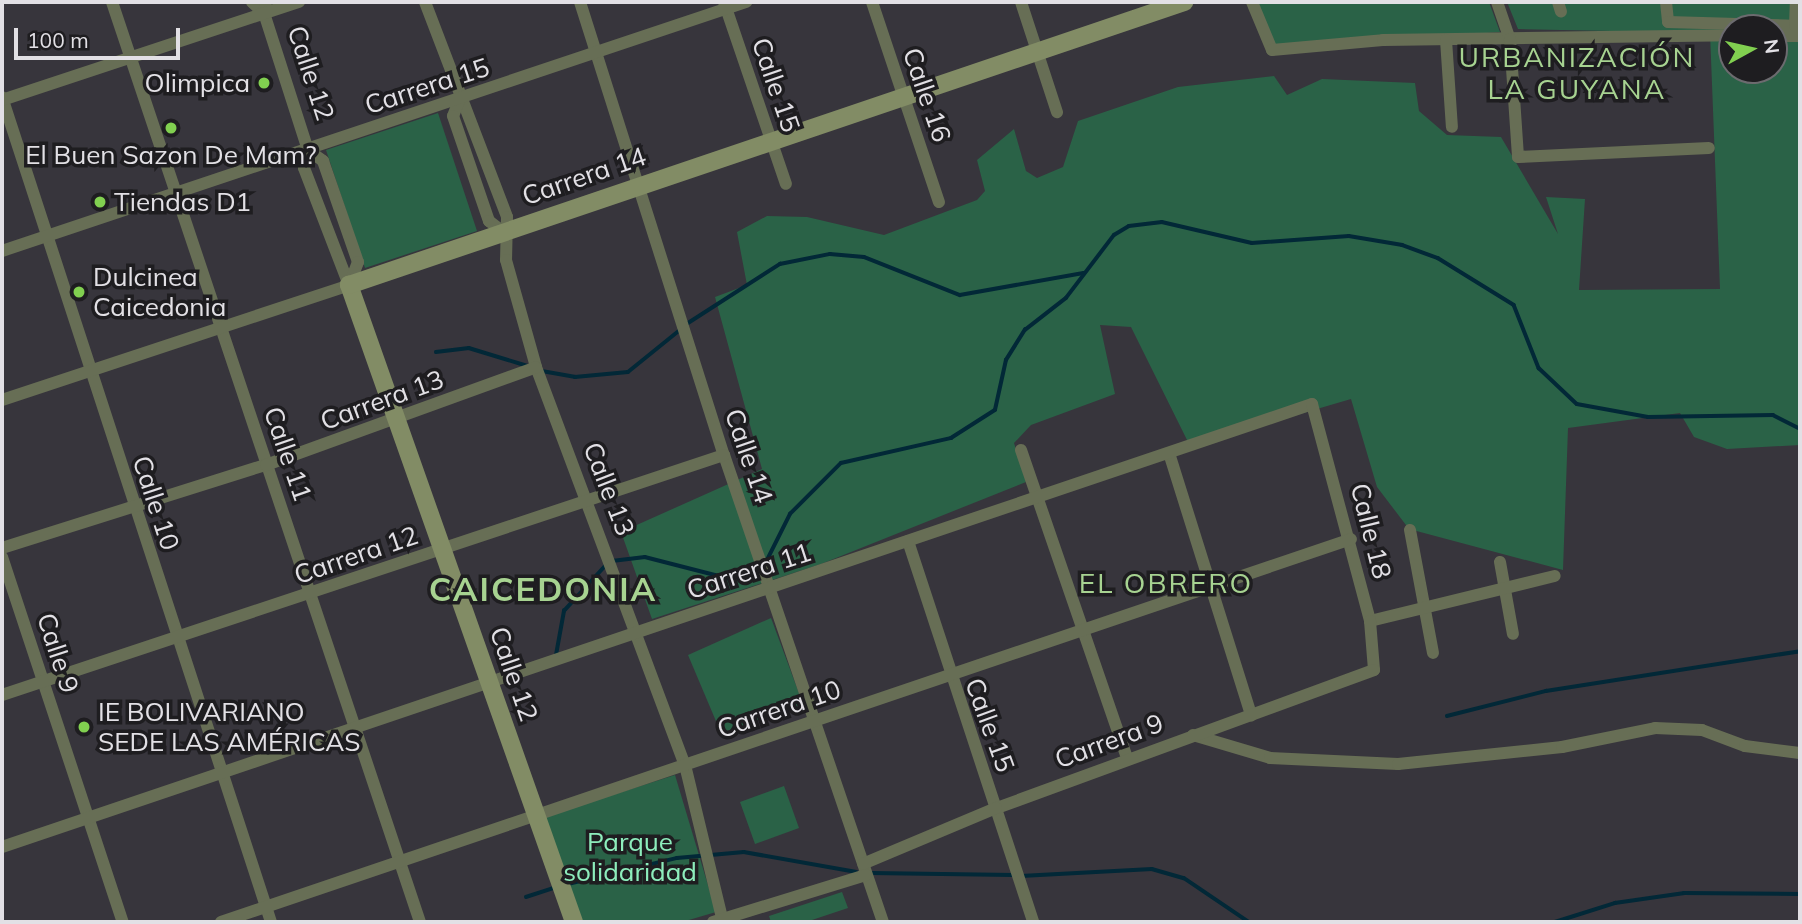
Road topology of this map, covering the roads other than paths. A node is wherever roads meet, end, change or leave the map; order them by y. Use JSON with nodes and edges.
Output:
{"nodes":[{"id":1,"x":112,"y":2,"type":"edge"},
{"id":2,"x":253,"y":2,"type":"edge"},
{"id":3,"x":299,"y":2,"type":"edge"},
{"id":4,"x":425,"y":2,"type":"edge"},
{"id":5,"x":580,"y":2,"type":"edge"},
{"id":6,"x":746,"y":2,"type":"edge"},
{"id":7,"x":872,"y":2,"type":"edge"},
{"id":8,"x":1021,"y":2,"type":"edge"},
{"id":9,"x":1252,"y":2,"type":"edge"},
{"id":10,"x":1497,"y":2,"type":"edge"},
{"id":11,"x":1666,"y":2,"type":"edge"},
{"id":12,"x":1796,"y":2,"type":"edge"},
{"id":13,"x":1175,"y":4,"type":"edge"},
{"id":14,"x":725,"y":5,"type":"edge"},
{"id":15,"x":265,"y":8,"type":"edge"},
{"id":16,"x":1799,"y":30,"type":"edge"},
{"id":17,"x":1718,"y":35,"type":"edge"},
{"id":18,"x":1510,"y":39,"type":"junction"},
{"id":19,"x":1446,"y":40,"type":"junction"},
{"id":20,"x":1038,"y":51,"type":"junction"},
{"id":21,"x":593,"y":55,"type":"junction"},
{"id":22,"x":135,"y":58,"type":"junction"},
{"id":23,"x":460,"y":98,"type":"junction"},
{"id":24,"x":904,"y":98,"type":"junction"},
{"id":25,"x":2,"y":99,"type":"edge"},
{"id":26,"x":1057,"y":113,"type":"dead end"},
{"id":27,"x":1452,"y":127,"type":"dead end"},
{"id":28,"x":772,"y":141,"type":"junction"},
{"id":29,"x":1709,"y":148,"type":"dead end"},
{"id":30,"x":307,"y":149,"type":"junction"},
{"id":31,"x":638,"y":184,"type":"junction"},
{"id":32,"x":786,"y":184,"type":"dead end"},
{"id":33,"x":176,"y":198,"type":"junction"},
{"id":34,"x":939,"y":202,"type":"dead end"},
{"id":35,"x":503,"y":232,"type":"junction"},
{"id":36,"x":43,"y":237,"type":"junction"},
{"id":37,"x":2,"y":251,"type":"edge"},
{"id":38,"x":349,"y":285,"type":"junction"},
{"id":39,"x":220,"y":328,"type":"junction"},
{"id":40,"x":536,"y":366,"type":"junction"},
{"id":41,"x":88,"y":373,"type":"junction"},
{"id":42,"x":2,"y":400,"type":"edge"},
{"id":43,"x":1312,"y":404,"type":"joint"},
{"id":44,"x":396,"y":420,"type":"junction"},
{"id":45,"x":1021,"y":450,"type":"dead end"},
{"id":46,"x":1169,"y":453,"type":"junction"},
{"id":47,"x":724,"y":456,"type":"junction"},
{"id":48,"x":266,"y":465,"type":"junction"},
{"id":49,"x":1037,"y":498,"type":"junction"},
{"id":50,"x":589,"y":499,"type":"junction"},
{"id":51,"x":133,"y":503,"type":"junction"},
{"id":52,"x":1410,"y":530,"type":"dead end"},
{"id":53,"x":1351,"y":539,"type":"junction"},
{"id":54,"x":908,"y":541,"type":"junction"},
{"id":55,"x":2,"y":548,"type":"edge"},
{"id":56,"x":442,"y":550,"type":"junction"},
{"id":57,"x":2,"y":557,"type":"edge"},
{"id":58,"x":1500,"y":562,"type":"dead end"},
{"id":59,"x":1555,"y":576,"type":"dead end"},
{"id":60,"x":1214,"y":585,"type":"junction"},
{"id":61,"x":1505,"y":586,"type":"junction"},
{"id":62,"x":771,"y":588,"type":"junction"},
{"id":63,"x":313,"y":594,"type":"junction"},
{"id":64,"x":1424,"y":605,"type":"junction"},
{"id":65,"x":1370,"y":621,"type":"junction"},
{"id":66,"x":1083,"y":630,"type":"junction"},
{"id":67,"x":637,"y":632,"type":"junction"},
{"id":68,"x":1513,"y":634,"type":"dead end"},
{"id":69,"x":176,"y":642,"type":"junction"},
{"id":70,"x":1433,"y":653,"type":"dead end"},
{"id":71,"x":1374,"y":670,"type":"joint"},
{"id":72,"x":948,"y":676,"type":"junction"},
{"id":73,"x":43,"y":679,"type":"junction"},
{"id":74,"x":489,"y":684,"type":"junction"},
{"id":75,"x":2,"y":695,"type":"edge"},
{"id":76,"x":1251,"y":715,"type":"junction"},
{"id":77,"x":817,"y":720,"type":"junction"},
{"id":78,"x":357,"y":730,"type":"junction"},
{"id":79,"x":1193,"y":735,"type":"junction"},
{"id":80,"x":1800,"y":753,"type":"edge"},
{"id":81,"x":1127,"y":758,"type":"junction"},
{"id":82,"x":685,"y":765,"type":"junction"},
{"id":83,"x":221,"y":774,"type":"junction"},
{"id":84,"x":996,"y":808,"type":"junction"},
{"id":85,"x":536,"y":816,"type":"junction"},
{"id":86,"x":86,"y":817,"type":"junction"},
{"id":87,"x":2,"y":847,"type":"edge"},
{"id":88,"x":401,"y":861,"type":"junction"},
{"id":89,"x":864,"y":869,"type":"junction"},
{"id":90,"x":266,"y":907,"type":"junction"},
{"id":91,"x":719,"y":921,"type":"edge"},
{"id":92,"x":123,"y":922,"type":"edge"},
{"id":93,"x":221,"y":922,"type":"edge"},
{"id":94,"x":271,"y":922,"type":"edge"},
{"id":95,"x":420,"y":922,"type":"edge"},
{"id":96,"x":574,"y":922,"type":"edge"},
{"id":97,"x":883,"y":922,"type":"edge"},
{"id":98,"x":1033,"y":922,"type":"edge"}],
"edges":[{"from":1,"to":22,"type":"street","name":"Calle 11"},
{"from":2,"to":15,"type":"street","name":"Calle 12"},
{"from":3,"to":15,"type":"street"},
{"from":4,"to":23,"type":"street","name":"Calle 13"},
{"from":5,"to":21,"type":"street","name":"Calle 14"},
{"from":6,"to":14,"type":"street","name":"Carrera 15"},
{"from":7,"to":24,"type":"street","name":"Calle 16"},
{"from":8,"to":20,"type":"street"},
{"from":9,"to":19,"type":"street"},
{"from":10,"to":18,"type":"street"},
{"from":11,"to":16,"type":"street"},
{"from":12,"to":16,"type":"street"},
{"from":13,"to":20,"type":"main road","name":"Carrera 14"},
{"from":14,"to":21,"type":"street","name":"Carrera 15"},
{"from":14,"to":28,"type":"street","name":"Calle 15"},
{"from":15,"to":22,"type":"street"},
{"from":15,"to":30,"type":"street","name":"Calle 12"},
{"from":17,"to":18,"type":"street"},
{"from":18,"to":19,"type":"street"},
{"from":18,"to":29,"type":"street"},
{"from":19,"to":27,"type":"street"},
{"from":20,"to":24,"type":"main road","name":"Carrera 14"},
{"from":20,"to":26,"type":"street"},
{"from":21,"to":23,"type":"street","name":"Carrera 15"},
{"from":21,"to":31,"type":"street","name":"Calle 14"},
{"from":22,"to":25,"type":"street"},
{"from":22,"to":33,"type":"street","name":"Calle 11"},
{"from":23,"to":30,"type":"street","name":"Carrera 15"},
{"from":23,"to":35,"type":"street","name":"Calle 13"},
{"from":23,"to":35,"type":"street","name":"Calle 13"},
{"from":24,"to":28,"type":"main road","name":"Carrera 14"},
{"from":24,"to":34,"type":"street","name":"Calle 16"},
{"from":25,"to":36,"type":"street","name":"Calle 10"},
{"from":28,"to":31,"type":"main road","name":"Carrera 14"},
{"from":28,"to":32,"type":"street","name":"Calle 15"},
{"from":30,"to":33,"type":"street","name":"Carrera 15"},
{"from":30,"to":38,"type":"street","name":"Calle 12"},
{"from":30,"to":38,"type":"street","name":"Calle 12"},
{"from":31,"to":35,"type":"main road","name":"Carrera 14"},
{"from":31,"to":47,"type":"street","name":"Calle 14"},
{"from":33,"to":36,"type":"street","name":"Carrera 15"},
{"from":33,"to":39,"type":"street","name":"Calle 11"},
{"from":35,"to":38,"type":"main road","name":"Carrera 14"},
{"from":35,"to":40,"type":"street","name":"Calle 13"},
{"from":36,"to":37,"type":"street","name":"Carrera 15"},
{"from":36,"to":41,"type":"street","name":"Calle 10"},
{"from":38,"to":39,"type":"street","name":"Carrera 14"},
{"from":38,"to":44,"type":"main road","name":"Calle 12"},
{"from":39,"to":41,"type":"street","name":"Carrera 14"},
{"from":39,"to":48,"type":"street","name":"Calle 11"},
{"from":40,"to":44,"type":"street","name":"Carrera 13"},
{"from":40,"to":50,"type":"street","name":"Calle 13"},
{"from":41,"to":42,"type":"street","name":"Carrera 14"},
{"from":41,"to":51,"type":"street","name":"Calle 10"},
{"from":43,"to":46,"type":"street","name":"Carrera 11"},
{"from":43,"to":53,"type":"street","name":"Calle 18"},
{"from":44,"to":48,"type":"street","name":"Carrera 13"},
{"from":44,"to":56,"type":"main road","name":"Calle 12"},
{"from":45,"to":49,"type":"street"},
{"from":46,"to":49,"type":"street","name":"Carrera 11"},
{"from":46,"to":60,"type":"street"},
{"from":47,"to":50,"type":"street","name":"Carrera 12"},
{"from":47,"to":62,"type":"street","name":"Calle 14"},
{"from":48,"to":51,"type":"street","name":"Carrera 13"},
{"from":48,"to":63,"type":"street","name":"Calle 11"},
{"from":49,"to":54,"type":"street","name":"Carrera 11"},
{"from":49,"to":66,"type":"street"},
{"from":50,"to":56,"type":"street","name":"Carrera 12"},
{"from":50,"to":67,"type":"street","name":"Calle 13"},
{"from":51,"to":55,"type":"street","name":"Carrera 13"},
{"from":51,"to":69,"type":"street","name":"Calle 10"},
{"from":52,"to":64,"type":"street"},
{"from":53,"to":60,"type":"street","name":"Carrera 10"},
{"from":53,"to":65,"type":"street","name":"Calle 18"},
{"from":54,"to":62,"type":"street","name":"Carrera 11"},
{"from":54,"to":72,"type":"street","name":"Calle 15"},
{"from":56,"to":63,"type":"street","name":"Carrera 12"},
{"from":56,"to":74,"type":"main road","name":"Calle 12"},
{"from":57,"to":73,"type":"street","name":"Calle 9"},
{"from":58,"to":61,"type":"street"},
{"from":59,"to":61,"type":"street"},
{"from":60,"to":66,"type":"street","name":"Carrera 10"},
{"from":60,"to":76,"type":"street"},
{"from":61,"to":64,"type":"street"},
{"from":61,"to":68,"type":"street"},
{"from":62,"to":67,"type":"street","name":"Carrera 11"},
{"from":62,"to":77,"type":"street","name":"Calle 14"},
{"from":63,"to":69,"type":"street","name":"Carrera 12"},
{"from":63,"to":78,"type":"street","name":"Calle 11"},
{"from":64,"to":65,"type":"street"},
{"from":64,"to":70,"type":"street"},
{"from":65,"to":71,"type":"street","name":"Calle 18"},
{"from":66,"to":72,"type":"street","name":"Carrera 10"},
{"from":66,"to":81,"type":"street"},
{"from":67,"to":74,"type":"street","name":"Carrera 11"},
{"from":67,"to":82,"type":"street","name":"Calle 13"},
{"from":69,"to":73,"type":"street","name":"Carrera 12"},
{"from":69,"to":83,"type":"street","name":"Calle 10"},
{"from":71,"to":76,"type":"street","name":"Carrera 9"},
{"from":72,"to":77,"type":"street","name":"Carrera 10"},
{"from":72,"to":84,"type":"street","name":"Calle 15"},
{"from":73,"to":75,"type":"street","name":"Carrera 12"},
{"from":73,"to":86,"type":"street","name":"Calle 9"},
{"from":74,"to":78,"type":"street","name":"Carrera 11"},
{"from":74,"to":85,"type":"main road","name":"Calle 12"},
{"from":76,"to":79,"type":"street","name":"Carrera 9"},
{"from":77,"to":82,"type":"street","name":"Carrera 10"},
{"from":77,"to":89,"type":"street","name":"Calle 14"},
{"from":78,"to":83,"type":"street","name":"Carrera 11"},
{"from":78,"to":88,"type":"street","name":"Calle 11"},
{"from":79,"to":80,"type":"street"},
{"from":79,"to":81,"type":"street","name":"Carrera 9"},
{"from":81,"to":84,"type":"street","name":"Carrera 9"},
{"from":82,"to":85,"type":"street","name":"Carrera 10"},
{"from":82,"to":91,"type":"street","name":"Calle 13"},
{"from":83,"to":86,"type":"street","name":"Carrera 11"},
{"from":83,"to":90,"type":"street","name":"Calle 10"},
{"from":84,"to":89,"type":"street","name":"Carrera 9"},
{"from":84,"to":98,"type":"street","name":"Calle 15"},
{"from":85,"to":88,"type":"street","name":"Carrera 10"},
{"from":85,"to":96,"type":"main road","name":"Calle 12"},
{"from":86,"to":87,"type":"street","name":"Carrera 11"},
{"from":86,"to":92,"type":"street","name":"Calle 9"},
{"from":88,"to":90,"type":"street","name":"Carrera 10"},
{"from":88,"to":95,"type":"street","name":"Calle 11"},
{"from":89,"to":91,"type":"street","name":"Carrera 9"},
{"from":89,"to":97,"type":"street","name":"Calle 14"},
{"from":90,"to":93,"type":"street","name":"Carrera 10"},
{"from":90,"to":94,"type":"street","name":"Calle 10"}]}
